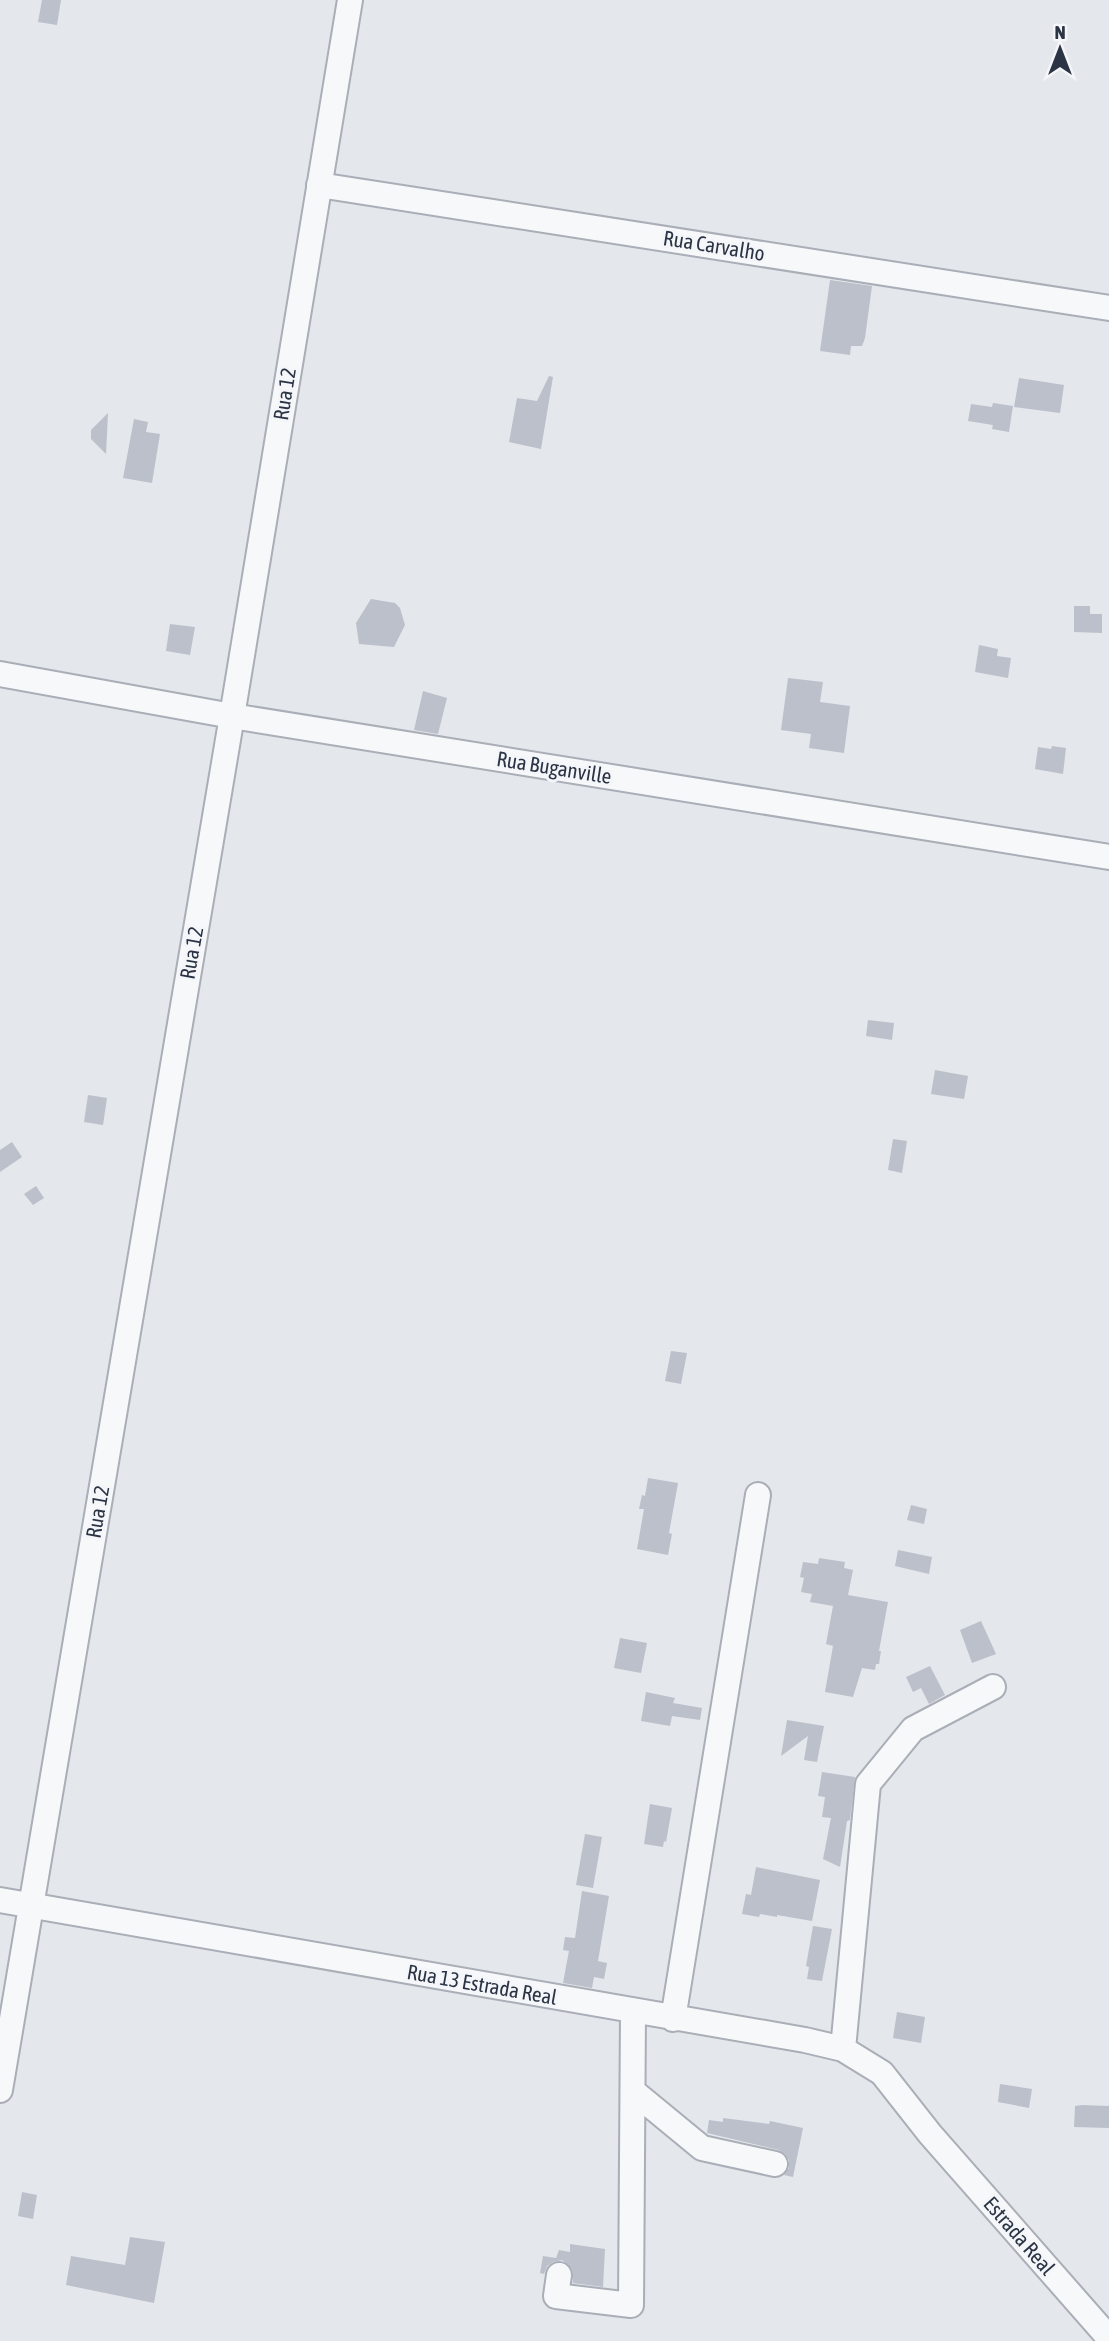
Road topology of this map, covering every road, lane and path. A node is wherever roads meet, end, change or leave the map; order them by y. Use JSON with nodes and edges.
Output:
{"nodes":[{"id":1,"x":350,"y":0,"type":"edge"},
{"id":2,"x":319,"y":185,"type":"junction"},
{"id":3,"x":1109,"y":308,"type":"edge"},
{"id":4,"x":0,"y":674,"type":"edge"},
{"id":5,"x":232,"y":716,"type":"junction"},
{"id":6,"x":1109,"y":857,"type":"edge"},
{"id":7,"x":758,"y":1495,"type":"dead end"},
{"id":8,"x":993,"y":1687,"type":"dead end"},
{"id":9,"x":0,"y":1900,"type":"edge"},
{"id":10,"x":32,"y":1906,"type":"junction"},
{"id":11,"x":633,"y":2012,"type":"junction"},
{"id":12,"x":673,"y":2019,"type":"junction"},
{"id":13,"x":843,"y":2049,"type":"junction"},
{"id":14,"x":0,"y":2090,"type":"edge"},
{"id":15,"x":634,"y":2092,"type":"junction"},
{"id":16,"x":930,"y":2134,"type":"joint"},
{"id":17,"x":775,"y":2164,"type":"dead end"},
{"id":18,"x":559,"y":2275,"type":"dead end"},
{"id":19,"x":1109,"y":2338,"type":"edge"}],
"edges":[{"from":1,"to":2,"type":"street","name":"Rua 12"},
{"from":2,"to":3,"type":"street","name":"Rua Carvalho"},
{"from":2,"to":5,"type":"street","name":"Rua 12"},
{"from":4,"to":5,"type":"street","name":"Rua Buganville"},
{"from":5,"to":6,"type":"street","name":"Rua Buganville"},
{"from":5,"to":10,"type":"street","name":"Rua 12"},
{"from":7,"to":12,"type":"street"},
{"from":8,"to":13,"type":"street"},
{"from":9,"to":10,"type":"street","name":"Rua 13 Estrada Real"},
{"from":10,"to":11,"type":"street","name":"Rua 13 Estrada Real"},
{"from":10,"to":14,"type":"street","name":"Rua 12"},
{"from":11,"to":12,"type":"street","name":"Rua 13 Estrada Real"},
{"from":11,"to":15,"type":"street"},
{"from":12,"to":13,"type":"street","name":"Rua 13 Estrada Real"},
{"from":13,"to":16,"type":"street","name":"Rua 13 Estrada Real"},
{"from":15,"to":17,"type":"street"},
{"from":15,"to":18,"type":"street"},
{"from":16,"to":19,"type":"street","name":"Estrada Real"}]}
